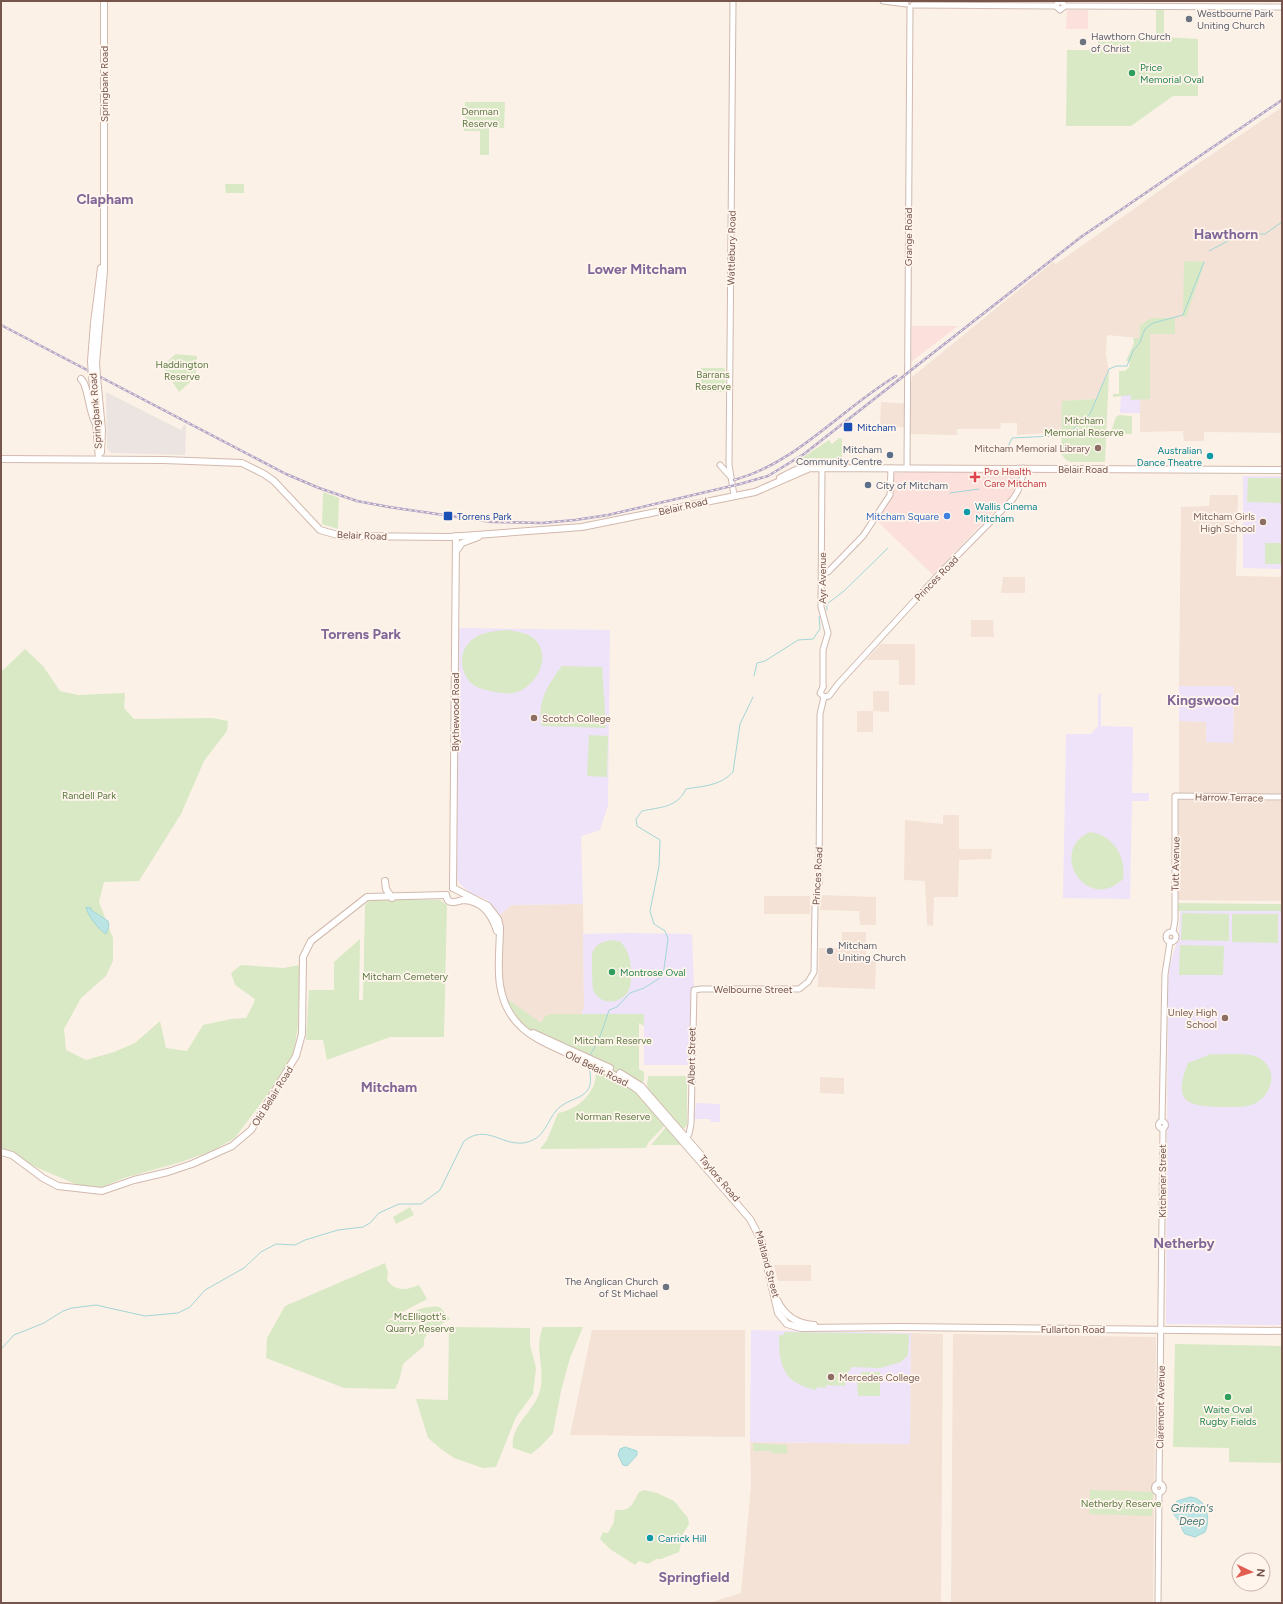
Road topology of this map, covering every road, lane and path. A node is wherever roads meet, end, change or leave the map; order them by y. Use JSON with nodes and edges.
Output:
{"nodes":[{"id":1,"x":104,"y":1,"type":"edge"},
{"id":2,"x":733,"y":1,"type":"edge"},
{"id":3,"x":883,"y":1,"type":"edge"},
{"id":4,"x":1062,"y":2,"type":"edge"},
{"id":5,"x":910,"y":3,"type":"edge"},
{"id":6,"x":1056,"y":6,"type":"junction"},
{"id":7,"x":1282,"y":7,"type":"edge"},
{"id":8,"x":95,"y":377,"type":"junction"},
{"id":9,"x":81,"y":380,"type":"dead end"},
{"id":10,"x":93,"y":387,"type":"junction"},
{"id":11,"x":87,"y":392,"type":"junction"},
{"id":12,"x":97,"y":426,"type":"junction"},
{"id":13,"x":102,"y":441,"type":"junction"},
{"id":14,"x":99,"y":459,"type":"junction"},
{"id":15,"x":112,"y":459,"type":"junction"},
{"id":16,"x":1,"y":460,"type":"edge"},
{"id":17,"x":720,"y":465,"type":"dead end"},
{"id":18,"x":860,"y":467,"type":"junction"},
{"id":19,"x":822,"y":468,"type":"junction"},
{"id":20,"x":891,"y":468,"type":"junction"},
{"id":21,"x":907,"y":468,"type":"junction"},
{"id":22,"x":1023,"y":468,"type":"junction"},
{"id":23,"x":1282,"y":470,"type":"edge"},
{"id":24,"x":730,"y":476,"type":"junction"},
{"id":25,"x":734,"y":495,"type":"junction"},
{"id":26,"x":486,"y":535,"type":"junction"},
{"id":27,"x":456,"y":536,"type":"junction"},
{"id":28,"x":455,"y":555,"type":"junction"},
{"id":29,"x":822,"y":574,"type":"junction"},
{"id":30,"x":827,"y":689,"type":"junction"},
{"id":31,"x":824,"y":697,"type":"junction"},
{"id":32,"x":1176,"y":796,"type":"joint"},
{"id":33,"x":1282,"y":797,"type":"edge"},
{"id":34,"x":385,"y":882,"type":"dead end"},
{"id":35,"x":453,"y":888,"type":"junction"},
{"id":36,"x":460,"y":893,"type":"junction"},
{"id":37,"x":446,"y":896,"type":"junction"},
{"id":38,"x":392,"y":898,"type":"junction"},
{"id":39,"x":458,"y":901,"type":"junction"},
{"id":40,"x":500,"y":940,"type":"junction"},
{"id":41,"x":808,"y":982,"type":"joint"},
{"id":42,"x":696,"y":989,"type":"joint"},
{"id":43,"x":1162,"y":1121,"type":"joint"},
{"id":44,"x":683,"y":1137,"type":"junction"},
{"id":45,"x":1,"y":1152,"type":"edge"},
{"id":46,"x":750,"y":1219,"type":"joint"},
{"id":47,"x":757,"y":1224,"type":"joint"},
{"id":48,"x":780,"y":1306,"type":"junction"},
{"id":49,"x":783,"y":1320,"type":"junction"},
{"id":50,"x":797,"y":1321,"type":"junction"},
{"id":51,"x":863,"y":1327,"type":"junction"},
{"id":52,"x":1162,"y":1330,"type":"junction"},
{"id":53,"x":1282,"y":1331,"type":"edge"},
{"id":54,"x":1158,"y":1603,"type":"edge"}],
"edges":[{"from":1,"to":8,"type":"main road","name":"Springbank Road","bridge":true},
{"from":2,"to":24,"type":"street","name":"Wattlebury Road"},
{"from":3,"to":5,"type":"street"},
{"from":4,"to":6,"type":"street"},
{"from":4,"to":6,"type":"street"},
{"from":4,"to":7,"type":"street"},
{"from":5,"to":6,"type":"street"},
{"from":5,"to":21,"type":"street","name":"Grange Road"},
{"from":8,"to":10,"type":"main road","name":"Springbank Road"},
{"from":8,"to":13,"type":"main road","name":"Springbank Road"},
{"from":9,"to":11,"type":"main road"},
{"from":10,"to":11,"type":"main road"},
{"from":10,"to":12,"type":"main road","name":"Springbank Road"},
{"from":11,"to":12,"type":"main road"},
{"from":12,"to":14,"type":"main road","name":"Springbank Road"},
{"from":13,"to":14,"type":"main road","name":"Springbank Road"},
{"from":13,"to":15,"type":"main road"},
{"from":14,"to":15,"type":"main road","name":"Belair Road"},
{"from":14,"to":16,"type":"main road","name":"Belair Road"},
{"from":15,"to":27,"type":"main road","name":"Belair Road"},
{"from":17,"to":24,"type":"street"},
{"from":18,"to":19,"type":"main road","name":"Belair Road"},
{"from":18,"to":20,"type":"main road","name":"Belair Road"},
{"from":18,"to":25,"type":"main road","name":"Belair Road"},
{"from":19,"to":25,"type":"main road","name":"Belair Road"},
{"from":19,"to":29,"type":"street","name":"Ayr Avenue"},
{"from":20,"to":21,"type":"main road","name":"Belair Road"},
{"from":20,"to":29,"type":"street"},
{"from":21,"to":22,"type":"main road","name":"Belair Road"},
{"from":22,"to":23,"type":"main road","name":"Belair Road"},
{"from":22,"to":30,"type":"street","name":"Princes Road"},
{"from":24,"to":25,"type":"street","name":"Wattlebury Road"},
{"from":25,"to":26,"type":"main road","name":"Belair Road"},
{"from":26,"to":27,"type":"main road","name":"Belair Road"},
{"from":26,"to":28,"type":"main road"},
{"from":27,"to":28,"type":"main road","name":"Blythewood Road"},
{"from":28,"to":35,"type":"main road","name":"Blythewood Road"},
{"from":29,"to":30,"type":"street","name":"Ayr Avenue"},
{"from":30,"to":31,"type":"street","name":"Princes Road"},
{"from":30,"to":31,"type":"street","name":"Ayr Avenue"},
{"from":31,"to":41,"type":"street","name":"Princes Road"},
{"from":32,"to":33,"type":"street","name":"Harrow Terrace"},
{"from":32,"to":43,"type":"street","name":"Tutt Avenue"},
{"from":34,"to":38,"type":"main road"},
{"from":35,"to":36,"type":"main road"},
{"from":35,"to":37,"type":"main road"},
{"from":36,"to":39,"type":"main road"},
{"from":36,"to":40,"type":"main road","name":"Old Belair Road"},
{"from":37,"to":38,"type":"main road","name":"Old Belair Road"},
{"from":37,"to":39,"type":"main road"},
{"from":38,"to":45,"type":"main road","name":"Old Belair Road"},
{"from":39,"to":40,"type":"main road","name":"Old Belair Road"},
{"from":40,"to":44,"type":"main road","name":"Old Belair Road"},
{"from":41,"to":42,"type":"street","name":"Welbourne Street"},
{"from":42,"to":44,"type":"street","name":"Albert Street"},
{"from":43,"to":52,"type":"street","name":"Kitchener Street"},
{"from":44,"to":46,"type":"main road","name":"Taylors Road"},
{"from":44,"to":47,"type":"main road","name":"Taylors Road"},
{"from":46,"to":49,"type":"main road","name":"Maitland Street"},
{"from":47,"to":48,"type":"main road","name":"Maitland Street"},
{"from":48,"to":49,"type":"main road"},
{"from":48,"to":50,"type":"main road","name":"Maitland Street"},
{"from":49,"to":50,"type":"main road","name":"Fullarton Road"},
{"from":49,"to":51,"type":"main road","name":"Fullarton Road"},
{"from":50,"to":51,"type":"main road","name":"Fullarton Road"},
{"from":51,"to":52,"type":"main road","name":"Fullarton Road"},
{"from":52,"to":53,"type":"main road","name":"Fullarton Road"},
{"from":52,"to":54,"type":"street","name":"Claremont Avenue"}]}
